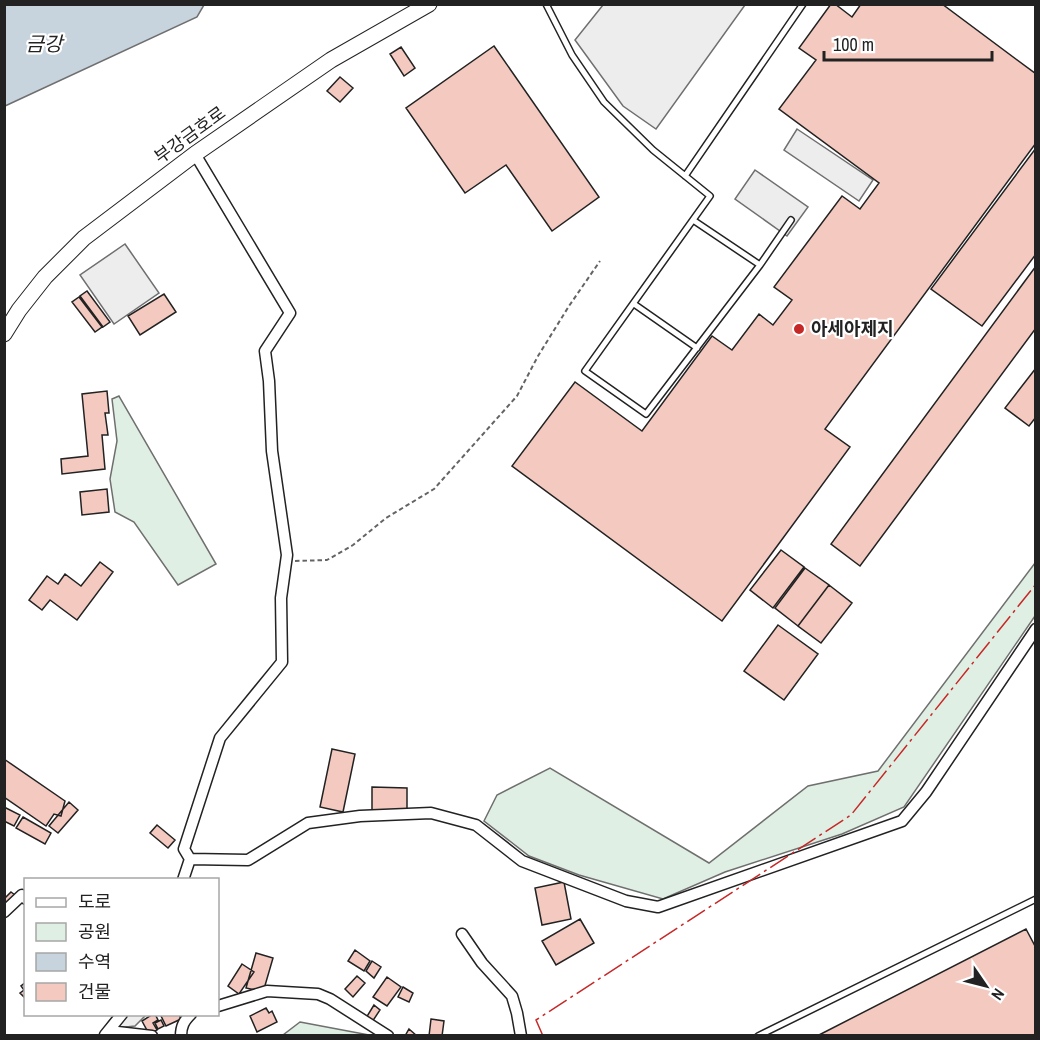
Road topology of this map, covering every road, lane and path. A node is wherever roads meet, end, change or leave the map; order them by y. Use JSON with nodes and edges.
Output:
{"nodes":[{"id":1,"x":429,"y":4,"type":"edge"},
{"id":2,"x":546,"y":4,"type":"edge"},
{"id":3,"x":802,"y":4,"type":"edge"},
{"id":4,"x":195,"y":154,"type":"junction"},
{"id":5,"x":685,"y":176,"type":"junction"},
{"id":6,"x":693,"y":220,"type":"junction"},
{"id":7,"x":791,"y":220,"type":"dead end"},
{"id":8,"x":600,"y":261,"type":"dead end"},
{"id":9,"x":760,"y":265,"type":"junction"},
{"id":10,"x":633,"y":304,"type":"junction"},
{"id":11,"x":4,"y":334,"type":"edge"},
{"id":12,"x":697,"y":348,"type":"junction"},
{"id":13,"x":286,"y":561,"type":"junction"},
{"id":14,"x":1035,"y":629,"type":"edge"},
{"id":15,"x":190,"y":859,"type":"junction"},
{"id":16,"x":183,"y":878,"type":"edge"},
{"id":17,"x":24,"y":897,"type":"edge"},
{"id":18,"x":1035,"y":900,"type":"edge"},
{"id":19,"x":4,"y":912,"type":"edge"},
{"id":20,"x":462,"y":933,"type":"dead end"},
{"id":21,"x":219,"y":1006,"type":"edge"},
{"id":22,"x":120,"y":1016,"type":"edge"},
{"id":23,"x":189,"y":1016,"type":"edge"},
{"id":24,"x":107,"y":1033,"type":"edge"},
{"id":25,"x":152,"y":1035,"type":"edge"},
{"id":26,"x":181,"y":1035,"type":"edge"},
{"id":27,"x":388,"y":1035,"type":"edge"},
{"id":28,"x":521,"y":1035,"type":"edge"},
{"id":29,"x":758,"y":1035,"type":"edge"}],
"edges":[{"from":1,"to":4,"type":"street","name":"부강금호로"},
{"from":2,"to":5,"type":"lane"},
{"from":3,"to":5,"type":"lane"},
{"from":4,"to":11,"type":"street","name":"부강금호로"},
{"from":4,"to":13,"type":"street"},
{"from":5,"to":6,"type":"lane"},
{"from":6,"to":9,"type":"lane"},
{"from":6,"to":10,"type":"lane"},
{"from":7,"to":9,"type":"lane"},
{"from":8,"to":13,"type":"path"},
{"from":9,"to":12,"type":"lane"},
{"from":10,"to":12,"type":"lane"},
{"from":10,"to":12,"type":"lane"},
{"from":13,"to":15,"type":"street"},
{"from":14,"to":15,"type":"street"},
{"from":15,"to":16,"type":"street"},
{"from":17,"to":19,"type":"street"},
{"from":18,"to":29,"type":"lane"},
{"from":20,"to":28,"type":"street"},
{"from":21,"to":27,"type":"street"},
{"from":22,"to":24,"type":"street"},
{"from":23,"to":26,"type":"street"},
{"from":24,"to":25,"type":"street"}]}
